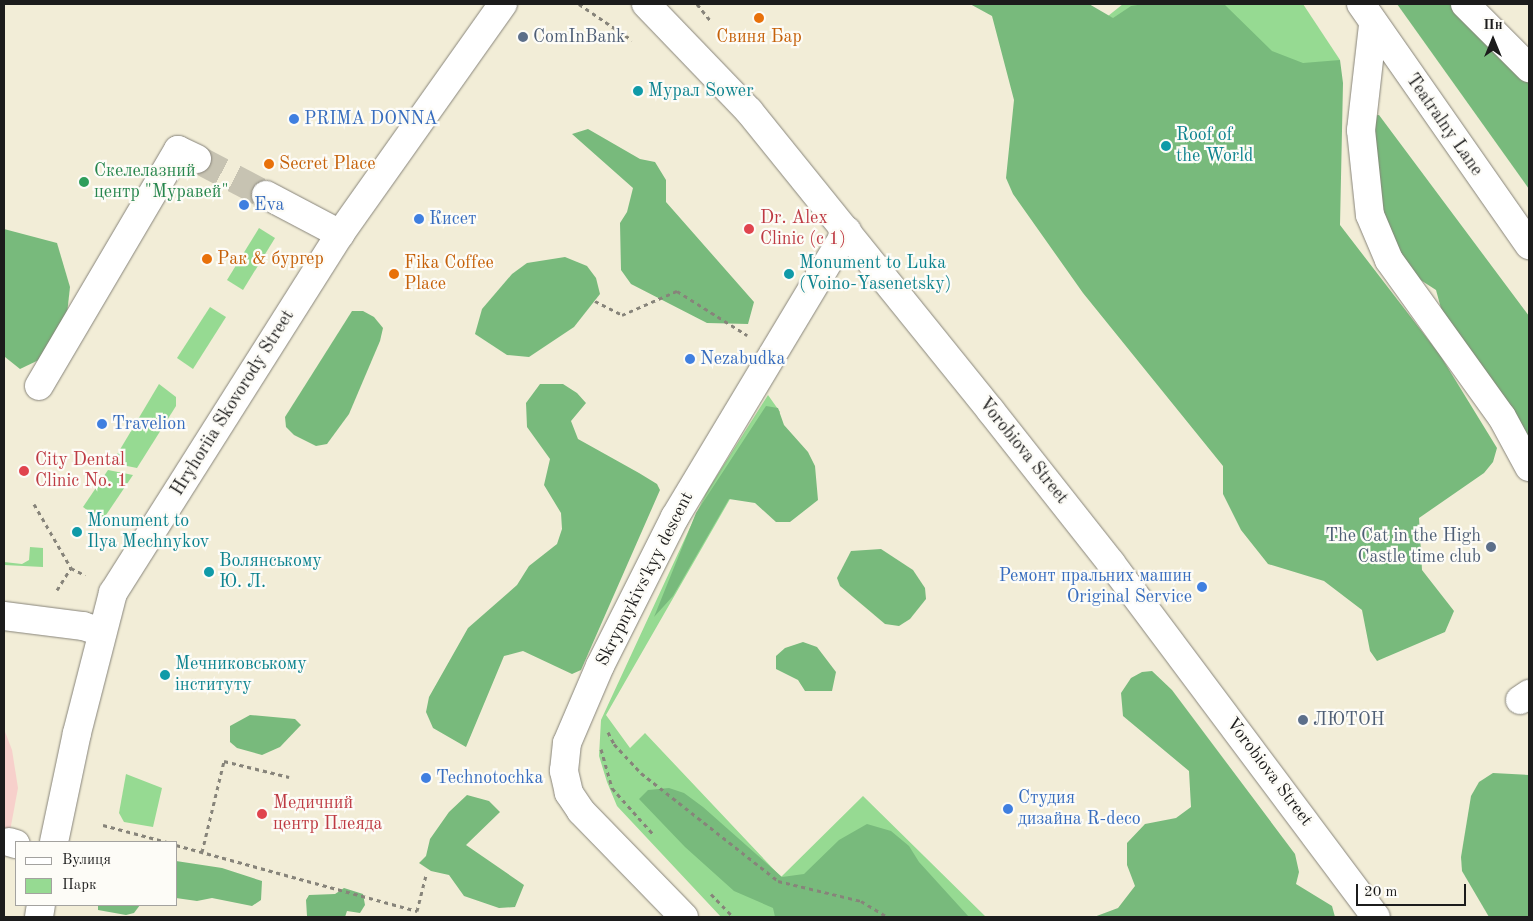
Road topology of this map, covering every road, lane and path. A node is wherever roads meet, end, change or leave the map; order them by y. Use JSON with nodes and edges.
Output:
{"nodes":[{"id":1,"x":503,"y":4,"type":"edge"},
{"id":2,"x":646,"y":4,"type":"edge"},
{"id":3,"x":1466,"y":4,"type":"edge"},
{"id":4,"x":1367,"y":14,"type":"edge"},
{"id":5,"x":1529,"y":68,"type":"edge"},
{"id":6,"x":197,"y":159,"type":"tunnel mouth"},
{"id":7,"x":266,"y":195,"type":"tunnel mouth"},
{"id":8,"x":847,"y":231,"type":"junction"},
{"id":9,"x":340,"y":234,"type":"junction"},
{"id":10,"x":1529,"y":244,"type":"edge"},
{"id":11,"x":595,"y":301,"type":"dead end"},
{"id":12,"x":750,"y":337,"type":"dead end"},
{"id":13,"x":39,"y":386,"type":"dead end"},
{"id":14,"x":1529,"y":468,"type":"edge"},
{"id":15,"x":34,"y":504,"type":"dead end"},
{"id":16,"x":71,"y":568,"type":"junction"},
{"id":17,"x":85,"y":575,"type":"dead end"},
{"id":18,"x":56,"y":592,"type":"dead end"},
{"id":19,"x":4,"y":616,"type":"edge"},
{"id":20,"x":101,"y":632,"type":"junction"},
{"id":21,"x":606,"y":728,"type":"dead end"},
{"id":22,"x":600,"y":742,"type":"dead end"},
{"id":23,"x":288,"y":777,"type":"dead end"},
{"id":24,"x":103,"y":825,"type":"dead end"},
{"id":25,"x":54,"y":841,"type":"edge"},
{"id":26,"x":163,"y":841,"type":"edge"},
{"id":27,"x":660,"y":841,"type":"dead end"},
{"id":28,"x":178,"y":846,"type":"edge"},
{"id":29,"x":202,"y":852,"type":"junction"},
{"id":30,"x":426,"y":876,"type":"dead end"},
{"id":31,"x":706,"y":890,"type":"dead end"},
{"id":32,"x":684,"y":917,"type":"edge"},
{"id":33,"x":733,"y":917,"type":"edge"},
{"id":34,"x":888,"y":917,"type":"edge"},
{"id":35,"x":1376,"y":917,"type":"edge"}],
"edges":[{"from":1,"to":9,"type":"street","name":"Hryhoriia Skovorody Street"},
{"from":2,"to":8,"type":"street","name":"Vorobiova Street"},
{"from":3,"to":5,"type":"street"},
{"from":4,"to":10,"type":"street","name":"Teatralny Lane"},
{"from":4,"to":14,"type":"street"},
{"from":6,"to":13,"type":"street"},
{"from":7,"to":9,"type":"street"},
{"from":8,"to":32,"type":"street","name":"Skrypnykivsʹkyy descent"},
{"from":8,"to":35,"type":"street","name":"Vorobiova Street"},
{"from":9,"to":20,"type":"street","name":"Hryhoriia Skovorody Street"},
{"from":11,"to":12,"type":"path"},
{"from":15,"to":16,"type":"path"},
{"from":16,"to":17,"type":"path"},
{"from":16,"to":18,"type":"path"},
{"from":19,"to":20,"type":"street"},
{"from":20,"to":25,"type":"street","name":"Hryhoriia Skovorody Street"},
{"from":21,"to":34,"type":"path"},
{"from":22,"to":27,"type":"path"},
{"from":23,"to":29,"type":"path"},
{"from":24,"to":26,"type":"path"},
{"from":28,"to":29,"type":"path"},
{"from":29,"to":30,"type":"path"},
{"from":31,"to":33,"type":"path"}]}
